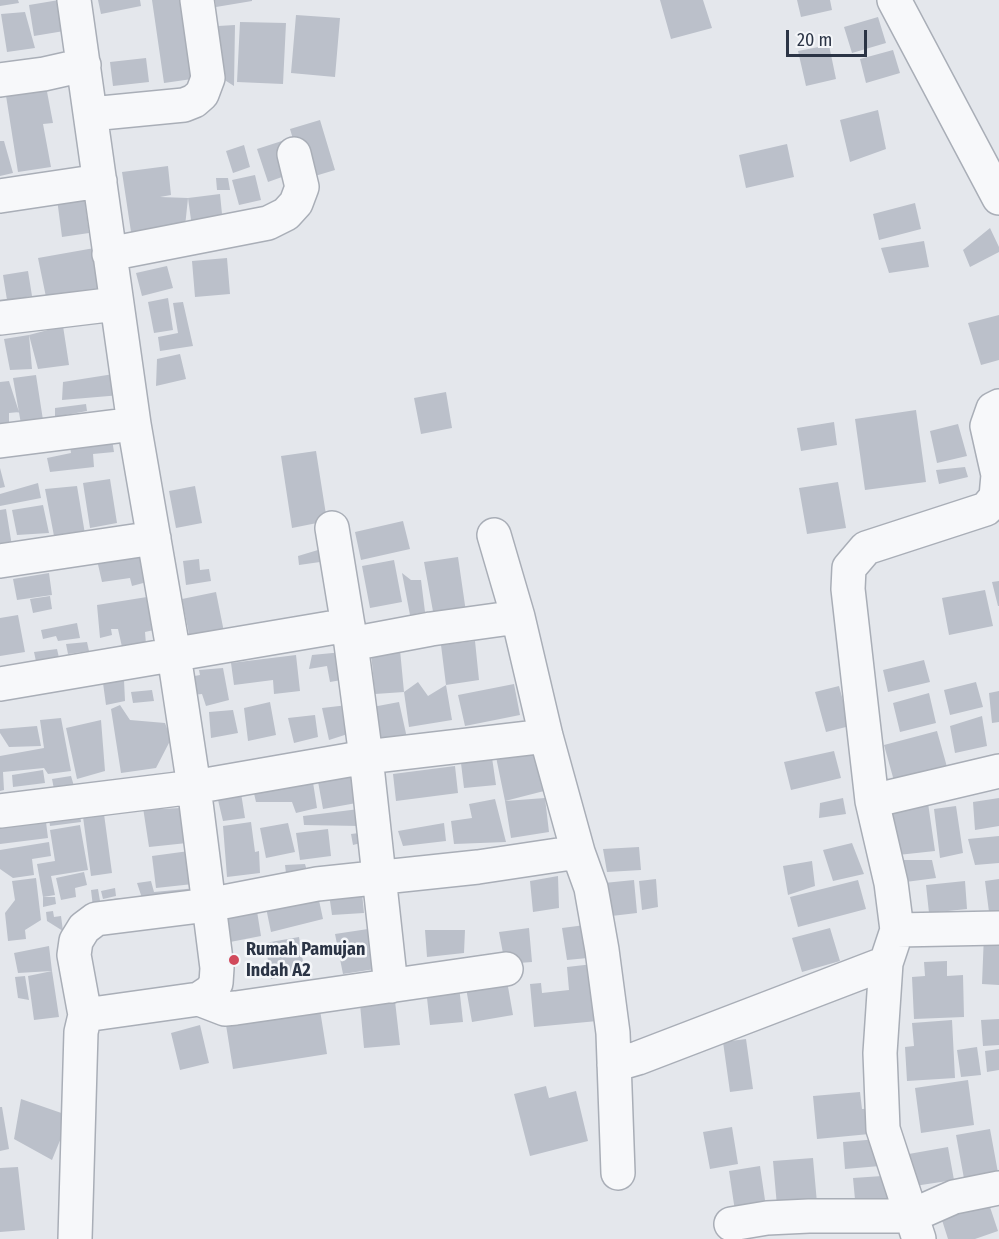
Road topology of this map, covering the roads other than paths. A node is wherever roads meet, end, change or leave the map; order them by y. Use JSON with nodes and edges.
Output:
{"nodes":[{"id":1,"x":74,"y":0,"type":"edge"},
{"id":2,"x":197,"y":0,"type":"edge"},
{"id":3,"x":894,"y":0,"type":"edge"},
{"id":4,"x":84,"y":65,"type":"junction"},
{"id":5,"x":0,"y":80,"type":"edge"},
{"id":6,"x":91,"y":114,"type":"junction"},
{"id":7,"x":294,"y":154,"type":"dead end"},
{"id":8,"x":991,"y":165,"type":"edge"},
{"id":9,"x":100,"y":181,"type":"junction"},
{"id":10,"x":0,"y":196,"type":"edge"},
{"id":11,"x":999,"y":198,"type":"edge"},
{"id":12,"x":109,"y":254,"type":"junction"},
{"id":13,"x":116,"y":304,"type":"junction"},
{"id":14,"x":0,"y":318,"type":"edge"},
{"id":15,"x":999,"y":406,"type":"edge"},
{"id":16,"x":134,"y":424,"type":"junction"},
{"id":17,"x":0,"y":441,"type":"edge"},
{"id":18,"x":332,"y":528,"type":"dead end"},
{"id":19,"x":494,"y":535,"type":"dead end"},
{"id":20,"x":154,"y":538,"type":"junction"},
{"id":21,"x":0,"y":561,"type":"edge"},
{"id":22,"x":518,"y":618,"type":"junction"},
{"id":23,"x":350,"y":635,"type":"junction"},
{"id":24,"x":174,"y":655,"type":"junction"},
{"id":25,"x":0,"y":684,"type":"edge"},
{"id":26,"x":546,"y":736,"type":"junction"},
{"id":27,"x":366,"y":757,"type":"junction"},
{"id":28,"x":999,"y":771,"type":"edge"},
{"id":29,"x":194,"y":787,"type":"junction"},
{"id":30,"x":872,"y":801,"type":"junction"},
{"id":31,"x":0,"y":812,"type":"edge"},
{"id":32,"x":578,"y":852,"type":"junction"},
{"id":33,"x":378,"y":879,"type":"junction"},
{"id":34,"x":208,"y":905,"type":"junction"},
{"id":35,"x":999,"y":928,"type":"edge"},
{"id":36,"x":897,"y":930,"type":"junction"},
{"id":37,"x":886,"y":963,"type":"junction"},
{"id":38,"x":506,"y":969,"type":"dead end"},
{"id":39,"x":391,"y":986,"type":"junction"},
{"id":40,"x":200,"y":999,"type":"junction"},
{"id":41,"x":85,"y":1016,"type":"junction"},
{"id":42,"x":614,"y":1065,"type":"junction"},
{"id":43,"x":618,"y":1173,"type":"dead end"},
{"id":44,"x":999,"y":1188,"type":"edge"},
{"id":45,"x":731,"y":1224,"type":"dead end"},
{"id":46,"x":915,"y":1227,"type":"edge"},
{"id":47,"x":75,"y":1239,"type":"edge"}],
"edges":[{"from":1,"to":4,"type":"street"},
{"from":2,"to":6,"type":"street"},
{"from":3,"to":8,"type":"street"},
{"from":4,"to":5,"type":"street"},
{"from":4,"to":6,"type":"street"},
{"from":6,"to":9,"type":"street"},
{"from":7,"to":12,"type":"street"},
{"from":8,"to":11,"type":"street"},
{"from":9,"to":10,"type":"street"},
{"from":9,"to":12,"type":"street"},
{"from":12,"to":13,"type":"street"},
{"from":13,"to":14,"type":"street"},
{"from":13,"to":16,"type":"street"},
{"from":15,"to":30,"type":"street"},
{"from":16,"to":17,"type":"street"},
{"from":16,"to":20,"type":"street"},
{"from":18,"to":23,"type":"street"},
{"from":19,"to":22,"type":"street"},
{"from":20,"to":21,"type":"street"},
{"from":20,"to":24,"type":"street"},
{"from":22,"to":23,"type":"street"},
{"from":22,"to":26,"type":"street"},
{"from":23,"to":24,"type":"street"},
{"from":23,"to":27,"type":"street"},
{"from":24,"to":25,"type":"street"},
{"from":24,"to":29,"type":"street"},
{"from":26,"to":27,"type":"street"},
{"from":26,"to":32,"type":"street"},
{"from":27,"to":29,"type":"street"},
{"from":27,"to":33,"type":"street"},
{"from":28,"to":30,"type":"street"},
{"from":29,"to":31,"type":"street"},
{"from":29,"to":34,"type":"street"},
{"from":30,"to":36,"type":"street"},
{"from":32,"to":33,"type":"street"},
{"from":32,"to":42,"type":"street"},
{"from":33,"to":34,"type":"street"},
{"from":33,"to":39,"type":"street"},
{"from":34,"to":40,"type":"street"},
{"from":34,"to":41,"type":"street"},
{"from":35,"to":36,"type":"street"},
{"from":36,"to":37,"type":"street"},
{"from":37,"to":42,"type":"street"},
{"from":37,"to":46,"type":"street"},
{"from":38,"to":39,"type":"street"},
{"from":39,"to":40,"type":"street"},
{"from":40,"to":41,"type":"street"},
{"from":41,"to":47,"type":"street"},
{"from":42,"to":43,"type":"street"},
{"from":44,"to":46,"type":"street"},
{"from":45,"to":46,"type":"street"}]}
